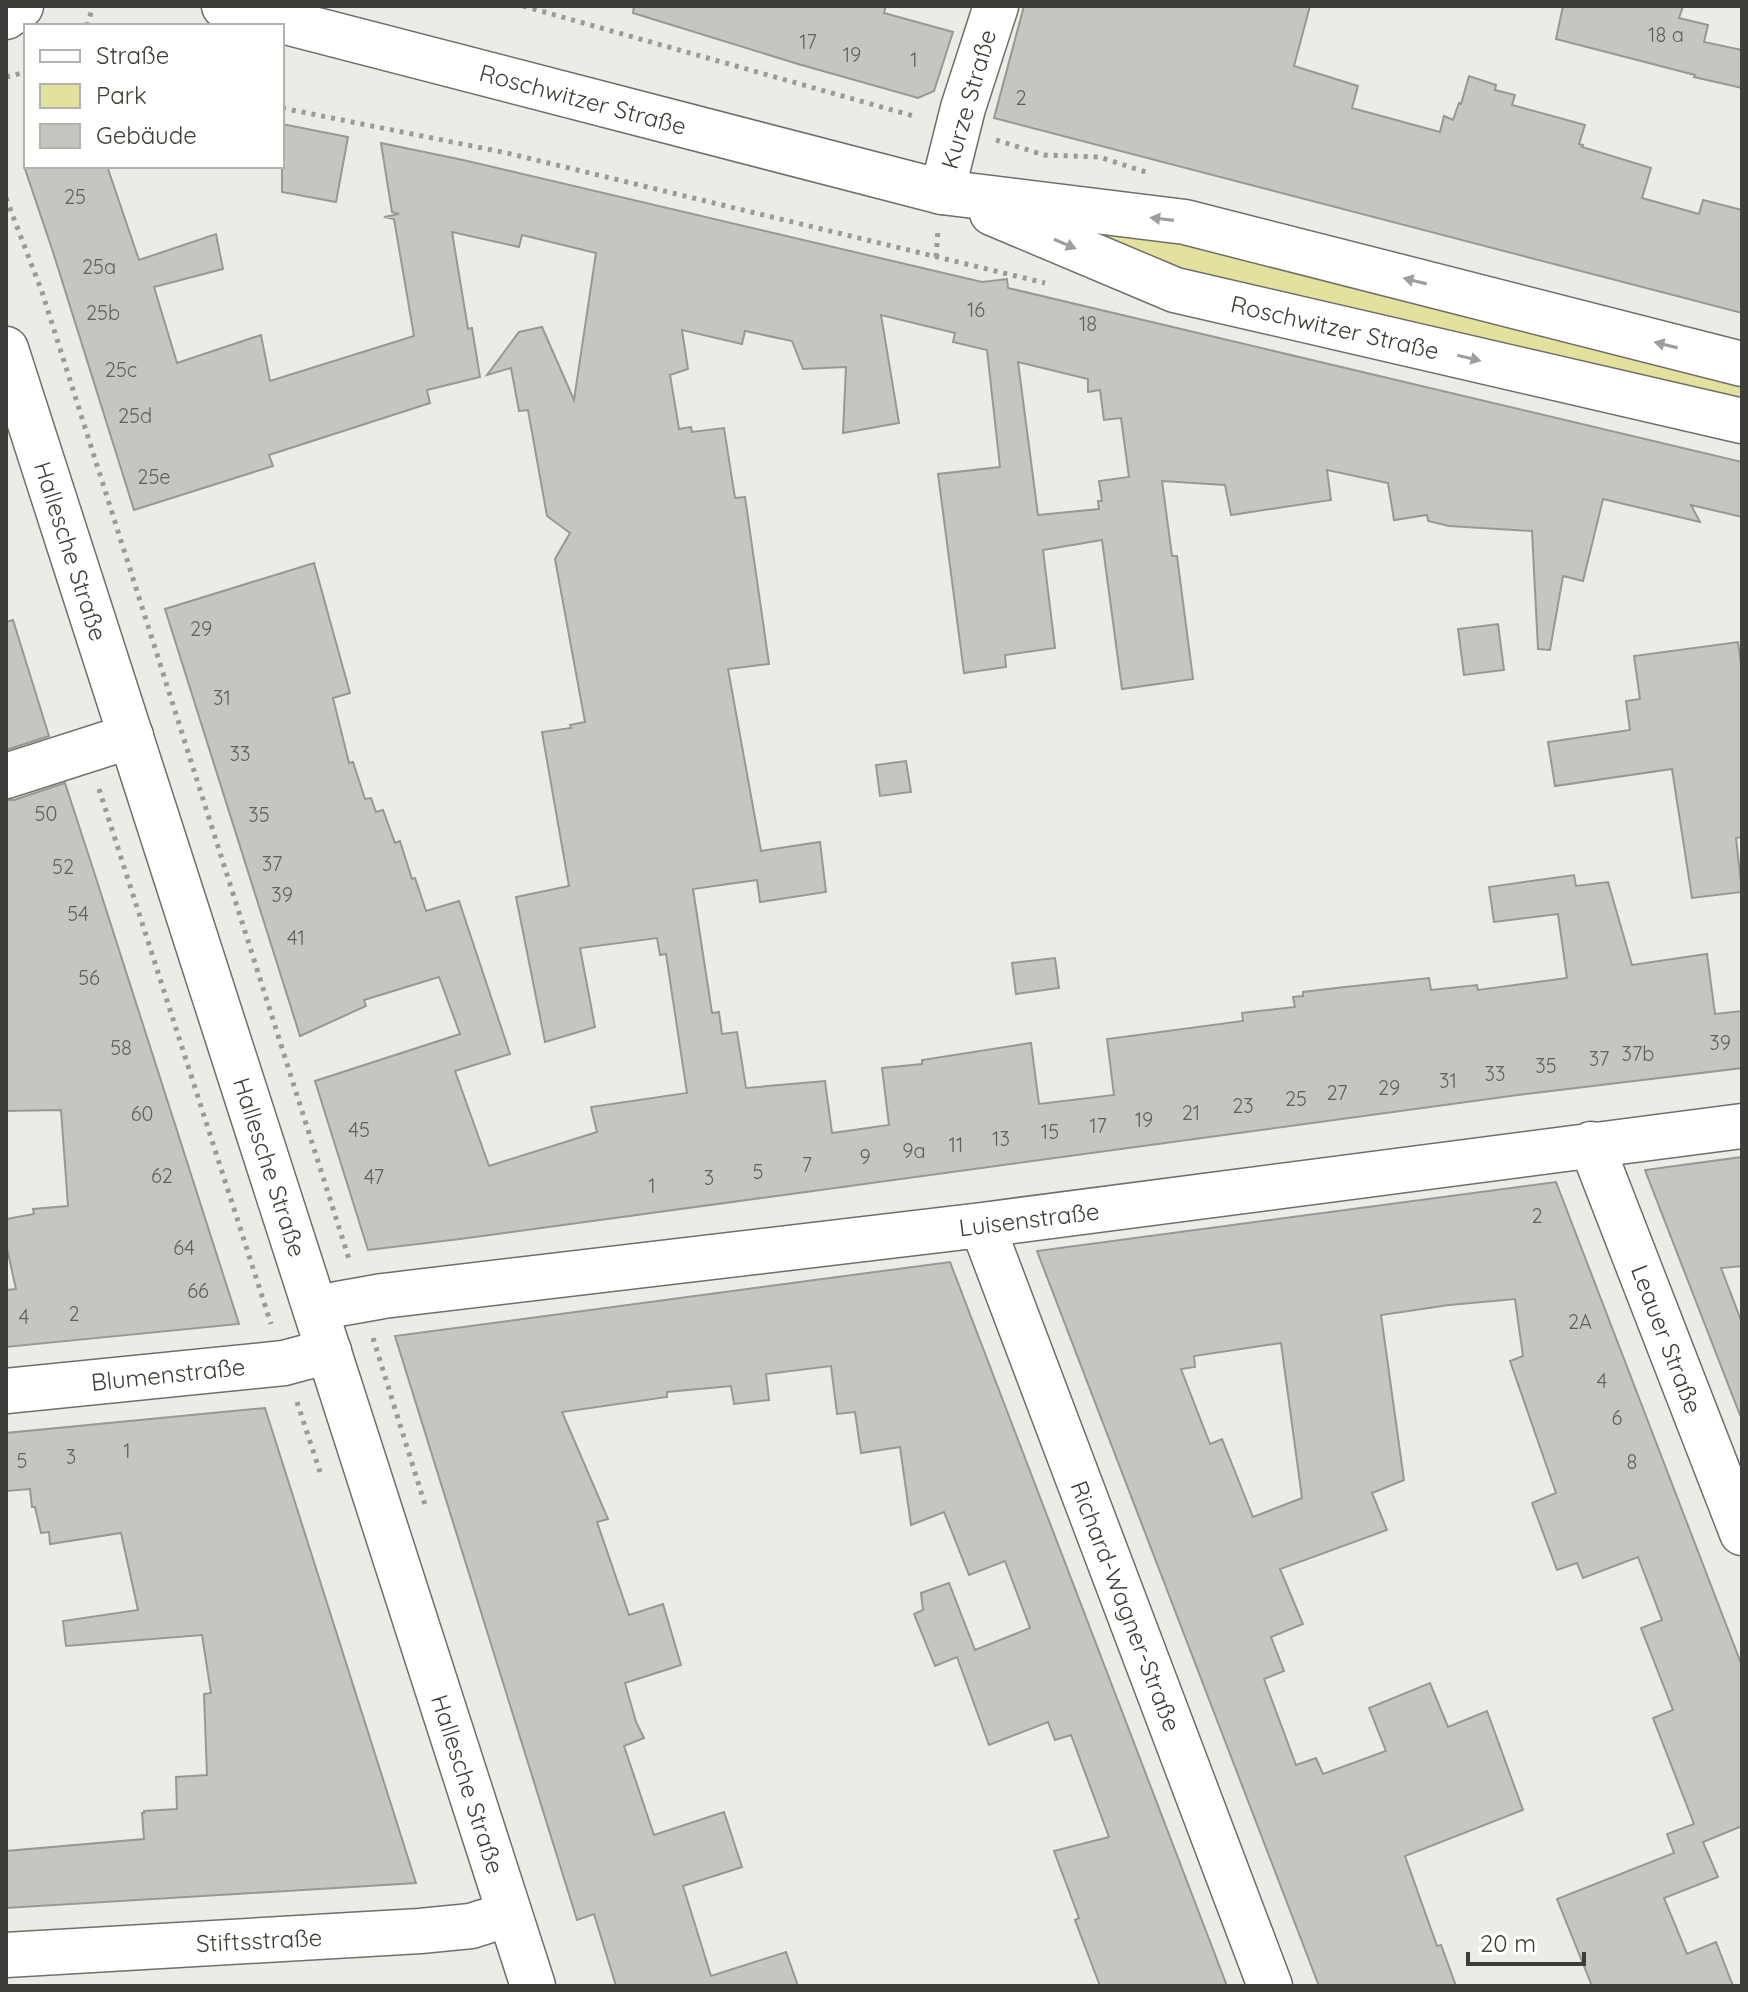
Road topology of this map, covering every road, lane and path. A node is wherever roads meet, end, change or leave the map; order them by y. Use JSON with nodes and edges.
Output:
{"nodes":[{"id":1,"x":21,"y":6,"type":"edge"},
{"id":2,"x":224,"y":6,"type":"edge"},
{"id":3,"x":996,"y":6,"type":"edge"},
{"id":4,"x":6,"y":17,"type":"edge"},
{"id":5,"x":284,"y":108,"type":"edge"},
{"id":6,"x":942,"y":192,"type":"junction"},
{"id":7,"x":6,"y":198,"type":"edge"},
{"id":8,"x":1055,"y":286,"type":"dead end"},
{"id":9,"x":6,"y":349,"type":"edge"},
{"id":10,"x":1742,"y":364,"type":"edge"},
{"id":11,"x":1742,"y":421,"type":"edge"},
{"id":12,"x":131,"y":736,"type":"junction"},
{"id":13,"x":6,"y":776,"type":"edge"},
{"id":14,"x":1742,"y":1126,"type":"edge"},
{"id":15,"x":1591,"y":1144,"type":"junction"},
{"id":16,"x":982,"y":1225,"type":"junction"},
{"id":17,"x":361,"y":1299,"type":"junction"},
{"id":18,"x":316,"y":1311,"type":"junction"},
{"id":19,"x":329,"y":1351,"type":"junction"},
{"id":20,"x":6,"y":1391,"type":"edge"},
{"id":21,"x":430,"y":1519,"type":"dead end"},
{"id":22,"x":1742,"y":1533,"type":"edge"},
{"id":23,"x":509,"y":1914,"type":"junction"},
{"id":24,"x":6,"y":1955,"type":"edge"},
{"id":25,"x":533,"y":1986,"type":"edge"},
{"id":26,"x":1270,"y":1986,"type":"edge"}],
"edges":[{"from":1,"to":4,"type":"main road"},
{"from":2,"to":6,"type":"main road","name":"Roschwitzer Straße"},
{"from":3,"to":6,"type":"main road","name":"Kurze Straße"},
{"from":5,"to":8,"type":"path"},
{"from":10,"to":6,"type":"main road","name":"Roschwitzer Straße","one_way":true},
{"from":6,"to":11,"type":"main road","name":"Roschwitzer Straße","one_way":true},
{"from":7,"to":17,"type":"path"},
{"from":9,"to":12,"type":"main road","name":"Hallesche Straße"},
{"from":12,"to":13,"type":"main road"},
{"from":12,"to":18,"type":"main road","name":"Hallesche Straße"},
{"from":14,"to":15,"type":"main road","name":"Luisenstraße"},
{"from":15,"to":16,"type":"main road","name":"Luisenstraße"},
{"from":15,"to":22,"type":"main road","name":"Leauer Straße"},
{"from":16,"to":17,"type":"main road","name":"Luisenstraße"},
{"from":16,"to":26,"type":"main road","name":"Richard-Wagner-Straße"},
{"from":17,"to":18,"type":"main road","name":"Luisenstraße"},
{"from":17,"to":21,"type":"path"},
{"from":18,"to":19,"type":"main road","name":"Hallesche Straße"},
{"from":19,"to":20,"type":"main road","name":"Blumenstraße"},
{"from":19,"to":23,"type":"main road","name":"Hallesche Straße"},
{"from":23,"to":24,"type":"main road","name":"Stiftsstraße"},
{"from":23,"to":25,"type":"main road","name":"Hallesche Straße"}]}
